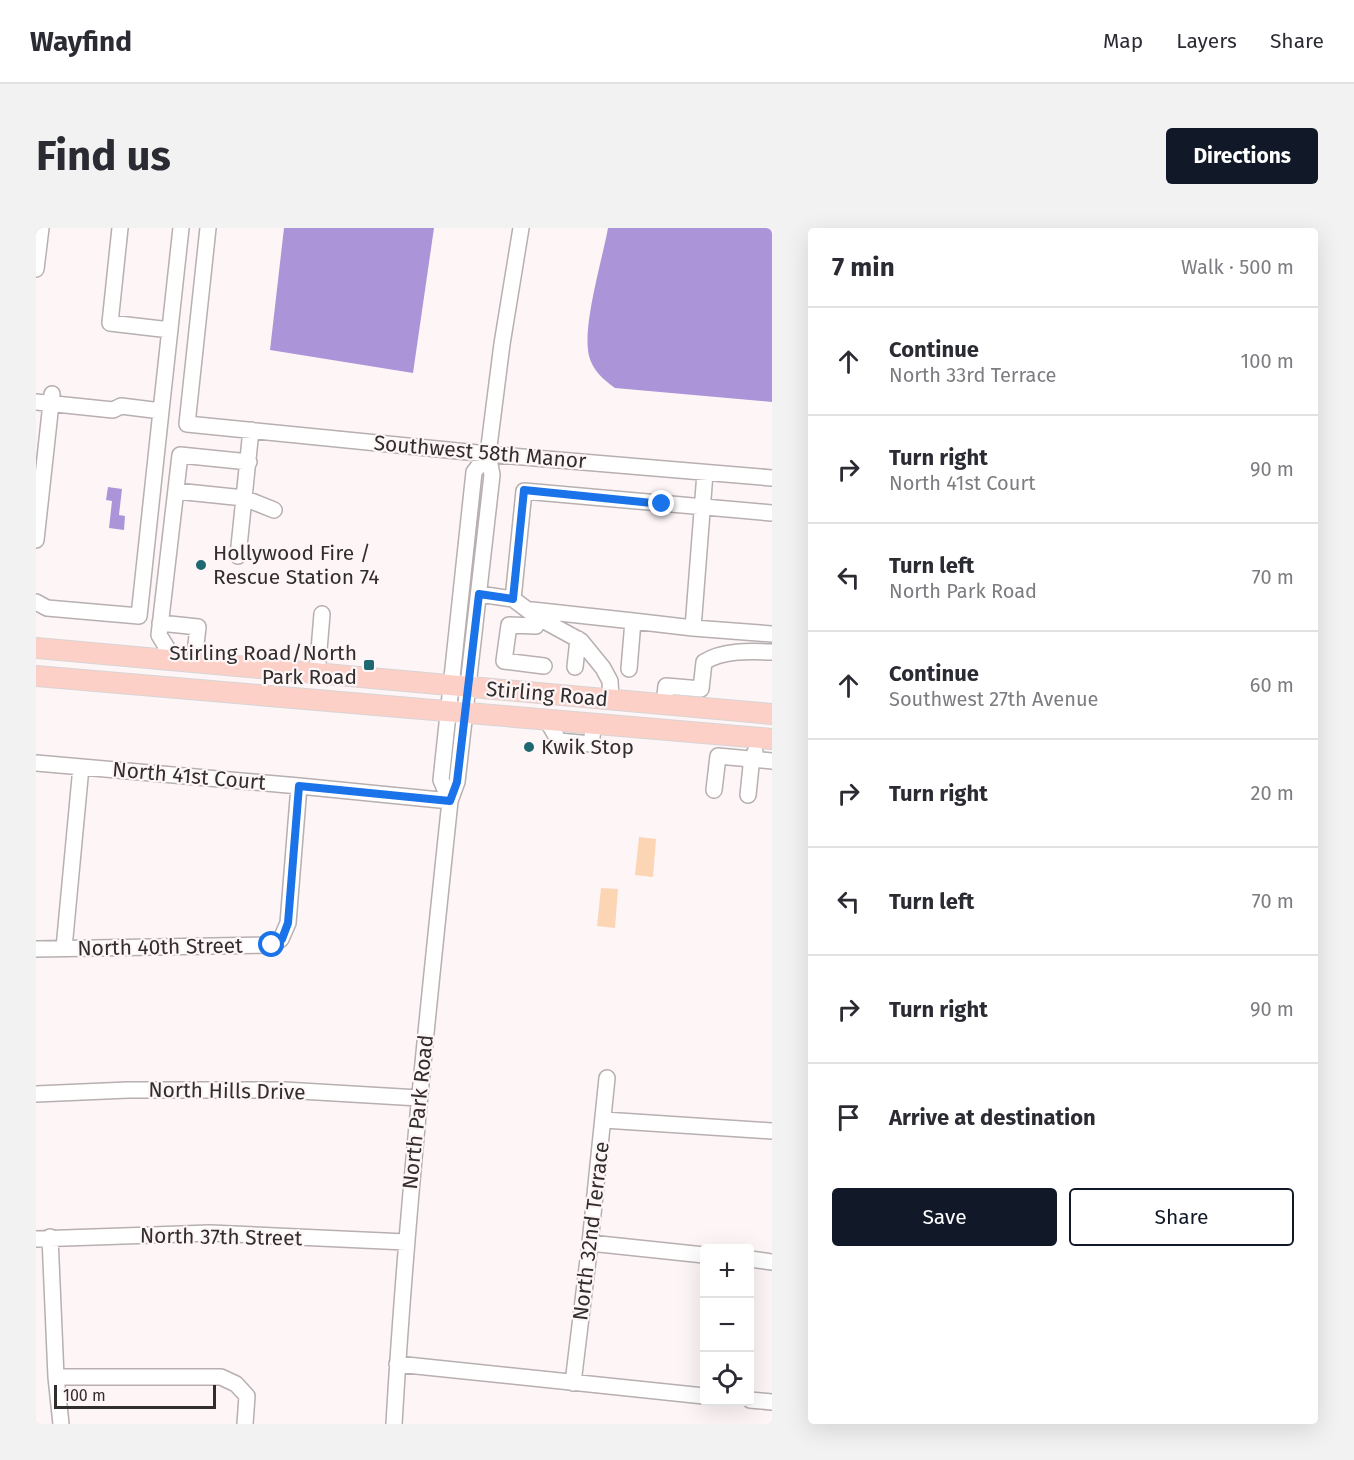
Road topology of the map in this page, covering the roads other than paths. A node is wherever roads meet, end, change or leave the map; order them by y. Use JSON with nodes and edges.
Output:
{"nodes":[{"id":1,"x":41,"y":228,"type":"edge"},
{"id":2,"x":120,"y":228,"type":"edge"},
{"id":3,"x":181,"y":228,"type":"edge"},
{"id":4,"x":208,"y":228,"type":"edge"},
{"id":5,"x":521,"y":228,"type":"edge"},
{"id":6,"x":37,"y":253,"type":"edge"},
{"id":7,"x":36,"y":269,"type":"edge"},
{"id":8,"x":170,"y":330,"type":"junction"},
{"id":9,"x":36,"y":392,"type":"edge"},
{"id":10,"x":48,"y":400,"type":"edge"},
{"id":11,"x":161,"y":411,"type":"junction"},
{"id":12,"x":251,"y":430,"type":"junction"},
{"id":13,"x":488,"y":454,"type":"junction"},
{"id":14,"x":249,"y":462,"type":"junction"},
{"id":15,"x":705,"y":473,"type":"junction"},
{"id":16,"x":772,"y":478,"type":"edge"},
{"id":17,"x":176,"y":491,"type":"junction"},
{"id":18,"x":244,"y":498,"type":"junction"},
{"id":19,"x":703,"y":507,"type":"junction"},
{"id":20,"x":274,"y":510,"type":"dead end"},
{"id":21,"x":772,"y":513,"type":"edge"},
{"id":22,"x":467,"y":534,"type":"junction"},
{"id":23,"x":36,"y":540,"type":"edge"},
{"id":24,"x":483,"y":555,"type":"junction"},
{"id":25,"x":238,"y":556,"type":"dead end"},
{"id":26,"x":479,"y":594,"type":"junction"},
{"id":27,"x":513,"y":599,"type":"junction"},
{"id":28,"x":36,"y":602,"type":"edge"},
{"id":29,"x":533,"y":613,"type":"junction"},
{"id":30,"x":322,"y":614,"type":"dead end"},
{"id":31,"x":633,"y":621,"type":"junction"},
{"id":32,"x":160,"y":623,"type":"junction"},
{"id":33,"x":693,"y":628,"type":"junction"},
{"id":34,"x":772,"y":634,"type":"edge"},
{"id":35,"x":578,"y":639,"type":"junction"},
{"id":36,"x":36,"y":648,"type":"edge"},
{"id":37,"x":772,"y":652,"type":"edge"},
{"id":38,"x":185,"y":662,"type":"junction"},
{"id":39,"x":221,"y":665,"type":"junction"},
{"id":40,"x":544,"y":666,"type":"dead end"},
{"id":41,"x":575,"y":667,"type":"dead end"},
{"id":42,"x":629,"y":669,"type":"dead end"},
{"id":43,"x":317,"y":674,"type":"junction"},
{"id":44,"x":36,"y":676,"type":"edge"},
{"id":45,"x":460,"y":686,"type":"junction"},
{"id":46,"x":218,"y":691,"type":"junction"},
{"id":47,"x":611,"y":699,"type":"junction"},
{"id":48,"x":664,"y":704,"type":"junction"},
{"id":49,"x":456,"y":711,"type":"junction"},
{"id":50,"x":772,"y":714,"type":"edge"},
{"id":51,"x":546,"y":718,"type":"junction"},
{"id":52,"x":594,"y":723,"type":"junction"},
{"id":53,"x":764,"y":738,"type":"edge"},
{"id":54,"x":754,"y":759,"type":"junction"},
{"id":55,"x":772,"y":761,"type":"edge"},
{"id":56,"x":36,"y":763,"type":"edge"},
{"id":57,"x":81,"y":767,"type":"junction"},
{"id":58,"x":299,"y":786,"type":"junction"},
{"id":59,"x":714,"y":790,"type":"dead end"},
{"id":60,"x":748,"y":795,"type":"dead end"},
{"id":61,"x":450,"y":801,"type":"junction"},
{"id":62,"x":64,"y":948,"type":"junction"},
{"id":63,"x":36,"y":949,"type":"edge"},
{"id":64,"x":607,"y":1078,"type":"dead end"},
{"id":65,"x":36,"y":1094,"type":"edge"},
{"id":66,"x":419,"y":1098,"type":"junction"},
{"id":67,"x":604,"y":1120,"type":"junction"},
{"id":68,"x":772,"y":1131,"type":"edge"},
{"id":69,"x":43,"y":1238,"type":"edge"},
{"id":70,"x":406,"y":1242,"type":"junction"},
{"id":71,"x":590,"y":1243,"type":"junction"},
{"id":72,"x":700,"y":1254,"type":"edge"},
{"id":73,"x":754,"y":1260,"type":"edge"},
{"id":74,"x":772,"y":1262,"type":"edge"},
{"id":75,"x":397,"y":1364,"type":"junction"},
{"id":76,"x":56,"y":1377,"type":"junction"},
{"id":77,"x":573,"y":1383,"type":"junction"},
{"id":78,"x":700,"y":1396,"type":"edge"},
{"id":79,"x":754,"y":1400,"type":"edge"},
{"id":80,"x":772,"y":1402,"type":"edge"},
{"id":81,"x":61,"y":1424,"type":"edge"},
{"id":82,"x":245,"y":1424,"type":"edge"},
{"id":83,"x":394,"y":1424,"type":"edge"}],
"edges":[{"from":1,"to":6,"type":"street"},
{"from":2,"to":8,"type":"street"},
{"from":3,"to":8,"type":"street"},
{"from":4,"to":12,"type":"street","name":"Southwest 58th Manor"},
{"from":5,"to":13,"type":"street"},
{"from":6,"to":7,"type":"street"},
{"from":8,"to":11,"type":"street"},
{"from":9,"to":10,"type":"street"},
{"from":10,"to":11,"type":"street"},
{"from":10,"to":23,"type":"street"},
{"from":11,"to":28,"type":"street"},
{"from":12,"to":13,"type":"street","name":"Southwest 58th Manor"},
{"from":12,"to":14,"type":"street"},
{"from":13,"to":15,"type":"street","name":"Southwest 58th Manor"},
{"from":13,"to":22,"type":"street"},
{"from":13,"to":24,"type":"street"},
{"from":14,"to":17,"type":"street"},
{"from":14,"to":18,"type":"street"},
{"from":15,"to":16,"type":"street","name":"Southwest 58th Manor"},
{"from":15,"to":19,"type":"street"},
{"from":17,"to":18,"type":"street"},
{"from":17,"to":32,"type":"street"},
{"from":18,"to":20,"type":"street"},
{"from":18,"to":25,"type":"street"},
{"from":19,"to":21,"type":"street"},
{"from":19,"to":27,"type":"street"},
{"from":19,"to":33,"type":"street"},
{"from":22,"to":24,"type":"street"},
{"from":22,"to":45,"type":"street"},
{"from":24,"to":26,"type":"street"},
{"from":26,"to":27,"type":"street"},
{"from":26,"to":45,"type":"street"},
{"from":27,"to":29,"type":"street"},
{"from":29,"to":31,"type":"street"},
{"from":29,"to":35,"type":"street"},
{"from":29,"to":40,"type":"street"},
{"from":30,"to":43,"type":"street"},
{"from":31,"to":33,"type":"street"},
{"from":31,"to":42,"type":"street"},
{"from":32,"to":38,"type":"street"},
{"from":32,"to":38,"type":"street"},
{"from":33,"to":34,"type":"street"},
{"from":35,"to":41,"type":"street"},
{"from":35,"to":47,"type":"street"},
{"from":36,"to":38,"type":"main road","name":"Stirling Road"},
{"from":37,"to":48,"type":"street"},
{"from":38,"to":39,"type":"main road","name":"Stirling Road"},
{"from":39,"to":43,"type":"main road","name":"Stirling Road"},
{"from":39,"to":46,"type":"street"},
{"from":43,"to":45,"type":"main road","name":"Stirling Road"},
{"from":44,"to":46,"type":"main road","name":"Stirling Road"},
{"from":45,"to":47,"type":"main road","name":"Stirling Road"},
{"from":45,"to":49,"type":"street","name":"North Park Road"},
{"from":46,"to":49,"type":"main road","name":"Stirling Road"},
{"from":47,"to":48,"type":"main road","name":"Stirling Road"},
{"from":48,"to":50,"type":"main road","name":"Stirling Road"},
{"from":49,"to":51,"type":"main road","name":"Stirling Road"},
{"from":49,"to":61,"type":"street","name":"North Park Road"},
{"from":51,"to":52,"type":"main road","name":"Stirling Road"},
{"from":51,"to":52,"type":"street"},
{"from":52,"to":53,"type":"main road","name":"Stirling Road"},
{"from":53,"to":54,"type":"street"},
{"from":54,"to":55,"type":"street"},
{"from":54,"to":59,"type":"street"},
{"from":54,"to":60,"type":"street"},
{"from":56,"to":57,"type":"street","name":"North 41st Court"},
{"from":57,"to":58,"type":"street","name":"North 41st Court"},
{"from":57,"to":62,"type":"street"},
{"from":58,"to":61,"type":"street","name":"North 41st Court"},
{"from":58,"to":62,"type":"street","name":"North 40th Street"},
{"from":61,"to":66,"type":"street","name":"North Park Road"},
{"from":62,"to":63,"type":"street","name":"North 40th Street"},
{"from":64,"to":67,"type":"street","name":"North 32nd Terrace"},
{"from":65,"to":66,"type":"street","name":"North Hills Drive"},
{"from":66,"to":70,"type":"street","name":"North Park Road"},
{"from":67,"to":68,"type":"street"},
{"from":67,"to":71,"type":"street","name":"North 32nd Terrace"},
{"from":69,"to":70,"type":"street","name":"North 37th Street"},
{"from":69,"to":76,"type":"street"},
{"from":70,"to":75,"type":"street","name":"North Park Road"},
{"from":71,"to":72,"type":"street"},
{"from":71,"to":77,"type":"street","name":"North 32nd Terrace"},
{"from":73,"to":74,"type":"street"},
{"from":75,"to":77,"type":"street"},
{"from":75,"to":83,"type":"street","name":"North Park Road"},
{"from":76,"to":81,"type":"street"},
{"from":76,"to":82,"type":"street"},
{"from":77,"to":78,"type":"street"},
{"from":79,"to":80,"type":"street"}]}
